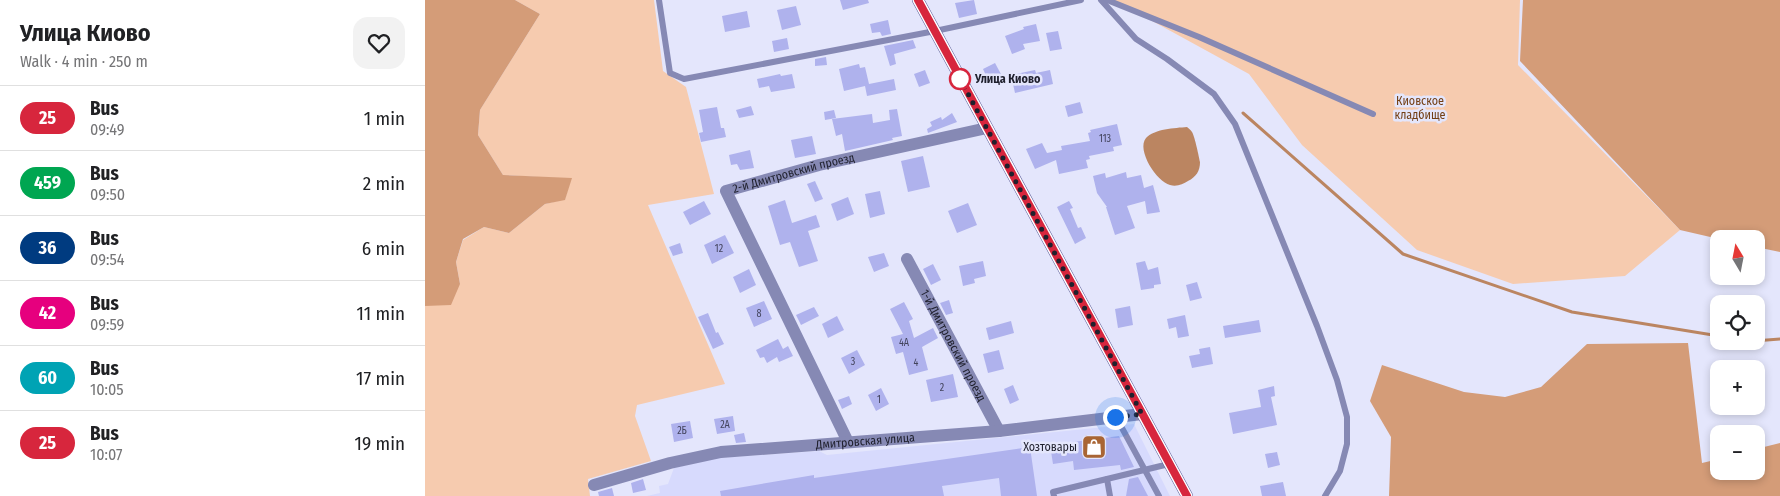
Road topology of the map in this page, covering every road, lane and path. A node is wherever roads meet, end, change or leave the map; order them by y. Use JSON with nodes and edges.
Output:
{"nodes":[{"id":1,"x":659,"y":0,"type":"edge"},
{"id":2,"x":918,"y":0,"type":"edge"},
{"id":3,"x":1081,"y":0,"type":"edge"},
{"id":4,"x":1101,"y":0,"type":"edge"},
{"id":5,"x":1107,"y":0,"type":"edge"},
{"id":6,"x":935,"y":31,"type":"junction"},
{"id":7,"x":1373,"y":114,"type":"dead end"},
{"id":8,"x":987,"y":128,"type":"junction"},
{"id":9,"x":907,"y":260,"type":"dead end"},
{"id":10,"x":1142,"y":414,"type":"junction"},
{"id":11,"x":1115,"y":417,"type":"junction"},
{"id":12,"x":999,"y":431,"type":"junction"},
{"id":13,"x":848,"y":442,"type":"junction"},
{"id":14,"x":1169,"y":464,"type":"junction"},
{"id":15,"x":1146,"y":470,"type":"junction"},
{"id":16,"x":1107,"y":479,"type":"junction"},
{"id":17,"x":594,"y":485,"type":"dead end"},
{"id":18,"x":1054,"y":496,"type":"edge"},
{"id":19,"x":1110,"y":496,"type":"edge"},
{"id":20,"x":1159,"y":496,"type":"edge"},
{"id":21,"x":1187,"y":496,"type":"edge"},
{"id":22,"x":1325,"y":496,"type":"edge"}],
"edges":[{"from":1,"to":6,"type":"lane"},
{"from":2,"to":6,"type":"main road"},
{"from":3,"to":6,"type":"lane"},
{"from":4,"to":22,"type":"lane"},
{"from":5,"to":7,"type":"lane"},
{"from":6,"to":8,"type":"main road"},
{"from":8,"to":10,"type":"main road"},
{"from":8,"to":13,"type":"street","name":"2-й Дмитровский проезд"},
{"from":9,"to":12,"type":"street","name":"1-й Дмитровский проезд"},
{"from":10,"to":11,"type":"street","name":"Дмитровская улица"},
{"from":10,"to":14,"type":"main road"},
{"from":11,"to":12,"type":"street","name":"Дмитровская улица"},
{"from":11,"to":15,"type":"lane"},
{"from":12,"to":13,"type":"street","name":"Дмитровская улица"},
{"from":13,"to":17,"type":"street","name":"Дмитровская улица"},
{"from":14,"to":15,"type":"lane"},
{"from":14,"to":21,"type":"main road"},
{"from":15,"to":16,"type":"lane"},
{"from":15,"to":20,"type":"lane"},
{"from":16,"to":18,"type":"lane"},
{"from":16,"to":19,"type":"lane"}]}
